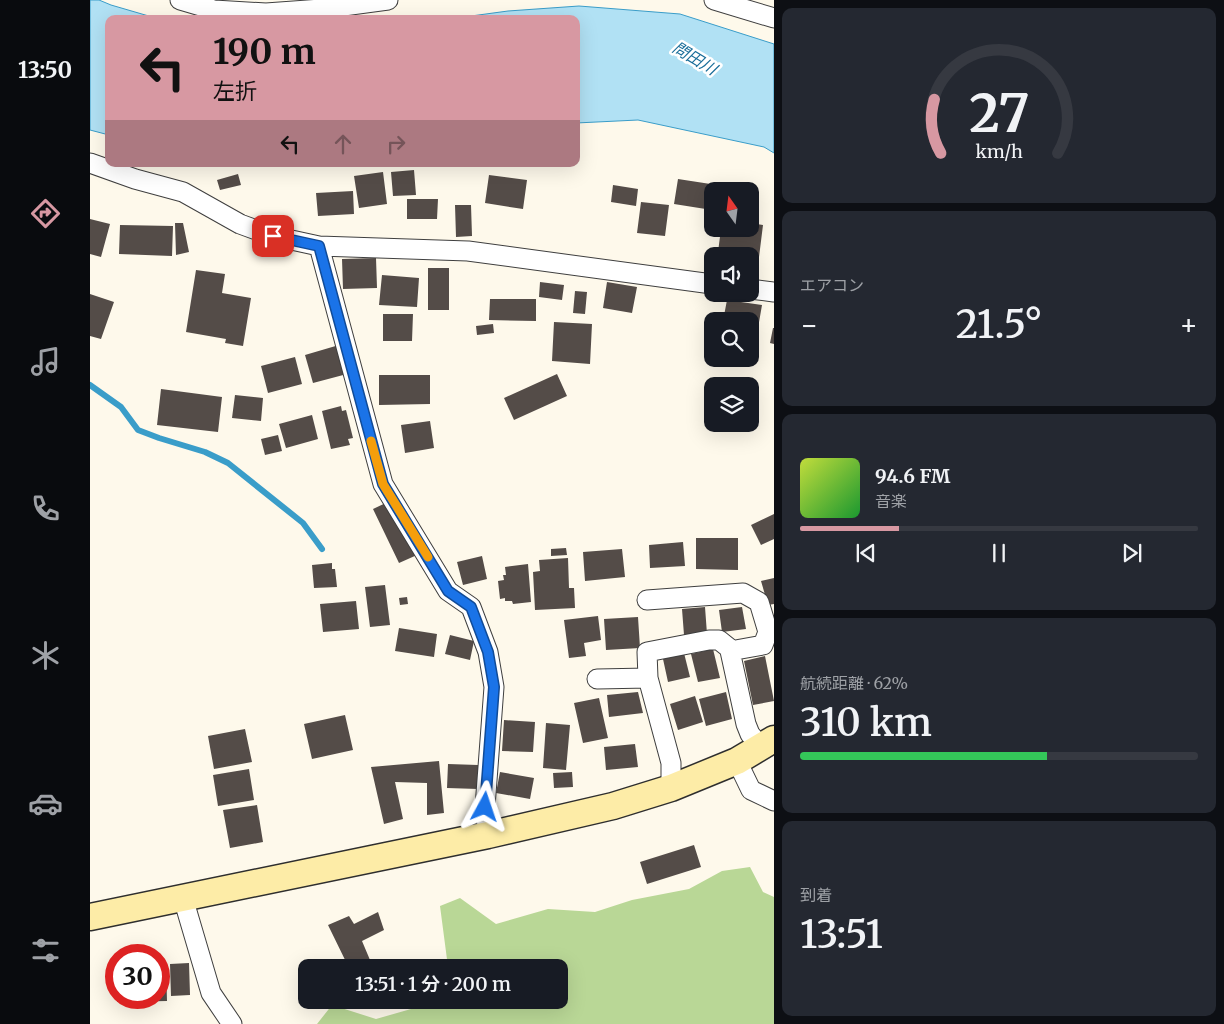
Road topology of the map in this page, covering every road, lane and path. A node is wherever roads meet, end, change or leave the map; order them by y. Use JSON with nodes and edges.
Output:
{"nodes":[{"id":1,"x":180,"y":0,"type":"edge"},
{"id":2,"x":388,"y":0,"type":"edge"},
{"id":3,"x":714,"y":0,"type":"edge"},
{"id":4,"x":774,"y":18,"type":"edge"},
{"id":5,"x":90,"y":163,"type":"edge"},
{"id":6,"x":319,"y":246,"type":"junction"},
{"id":7,"x":704,"y":283,"type":"edge"},
{"id":8,"x":759,"y":290,"type":"edge"},
{"id":9,"x":774,"y":292,"type":"edge"},
{"id":10,"x":647,"y":600,"type":"dead end"},
{"id":11,"x":730,"y":651,"type":"junction"},
{"id":12,"x":648,"y":678,"type":"junction"},
{"id":13,"x":597,"y":679,"type":"dead end"},
{"id":14,"x":768,"y":743,"type":"edge"},
{"id":15,"x":737,"y":761,"type":"junction"},
{"id":16,"x":671,"y":788,"type":"junction"},
{"id":17,"x":774,"y":801,"type":"edge"},
{"id":18,"x":488,"y":835,"type":"junction"},
{"id":19,"x":182,"y":898,"type":"junction"},
{"id":20,"x":90,"y":918,"type":"edge"},
{"id":21,"x":232,"y":1024,"type":"edge"}],
"edges":[{"from":1,"to":2,"type":"street"},
{"from":3,"to":4,"type":"street"},
{"from":5,"to":6,"type":"street"},
{"from":6,"to":7,"type":"street"},
{"from":6,"to":18,"type":"street"},
{"from":8,"to":9,"type":"street"},
{"from":10,"to":11,"type":"street"},
{"from":11,"to":12,"type":"street"},
{"from":11,"to":14,"type":"street"},
{"from":12,"to":13,"type":"street"},
{"from":12,"to":16,"type":"street"},
{"from":14,"to":15,"type":"street"},
{"from":15,"to":16,"type":"street"},
{"from":15,"to":17,"type":"street"},
{"from":16,"to":18,"type":"street"},
{"from":18,"to":19,"type":"street"},
{"from":19,"to":20,"type":"street"},
{"from":19,"to":21,"type":"street"}]}
